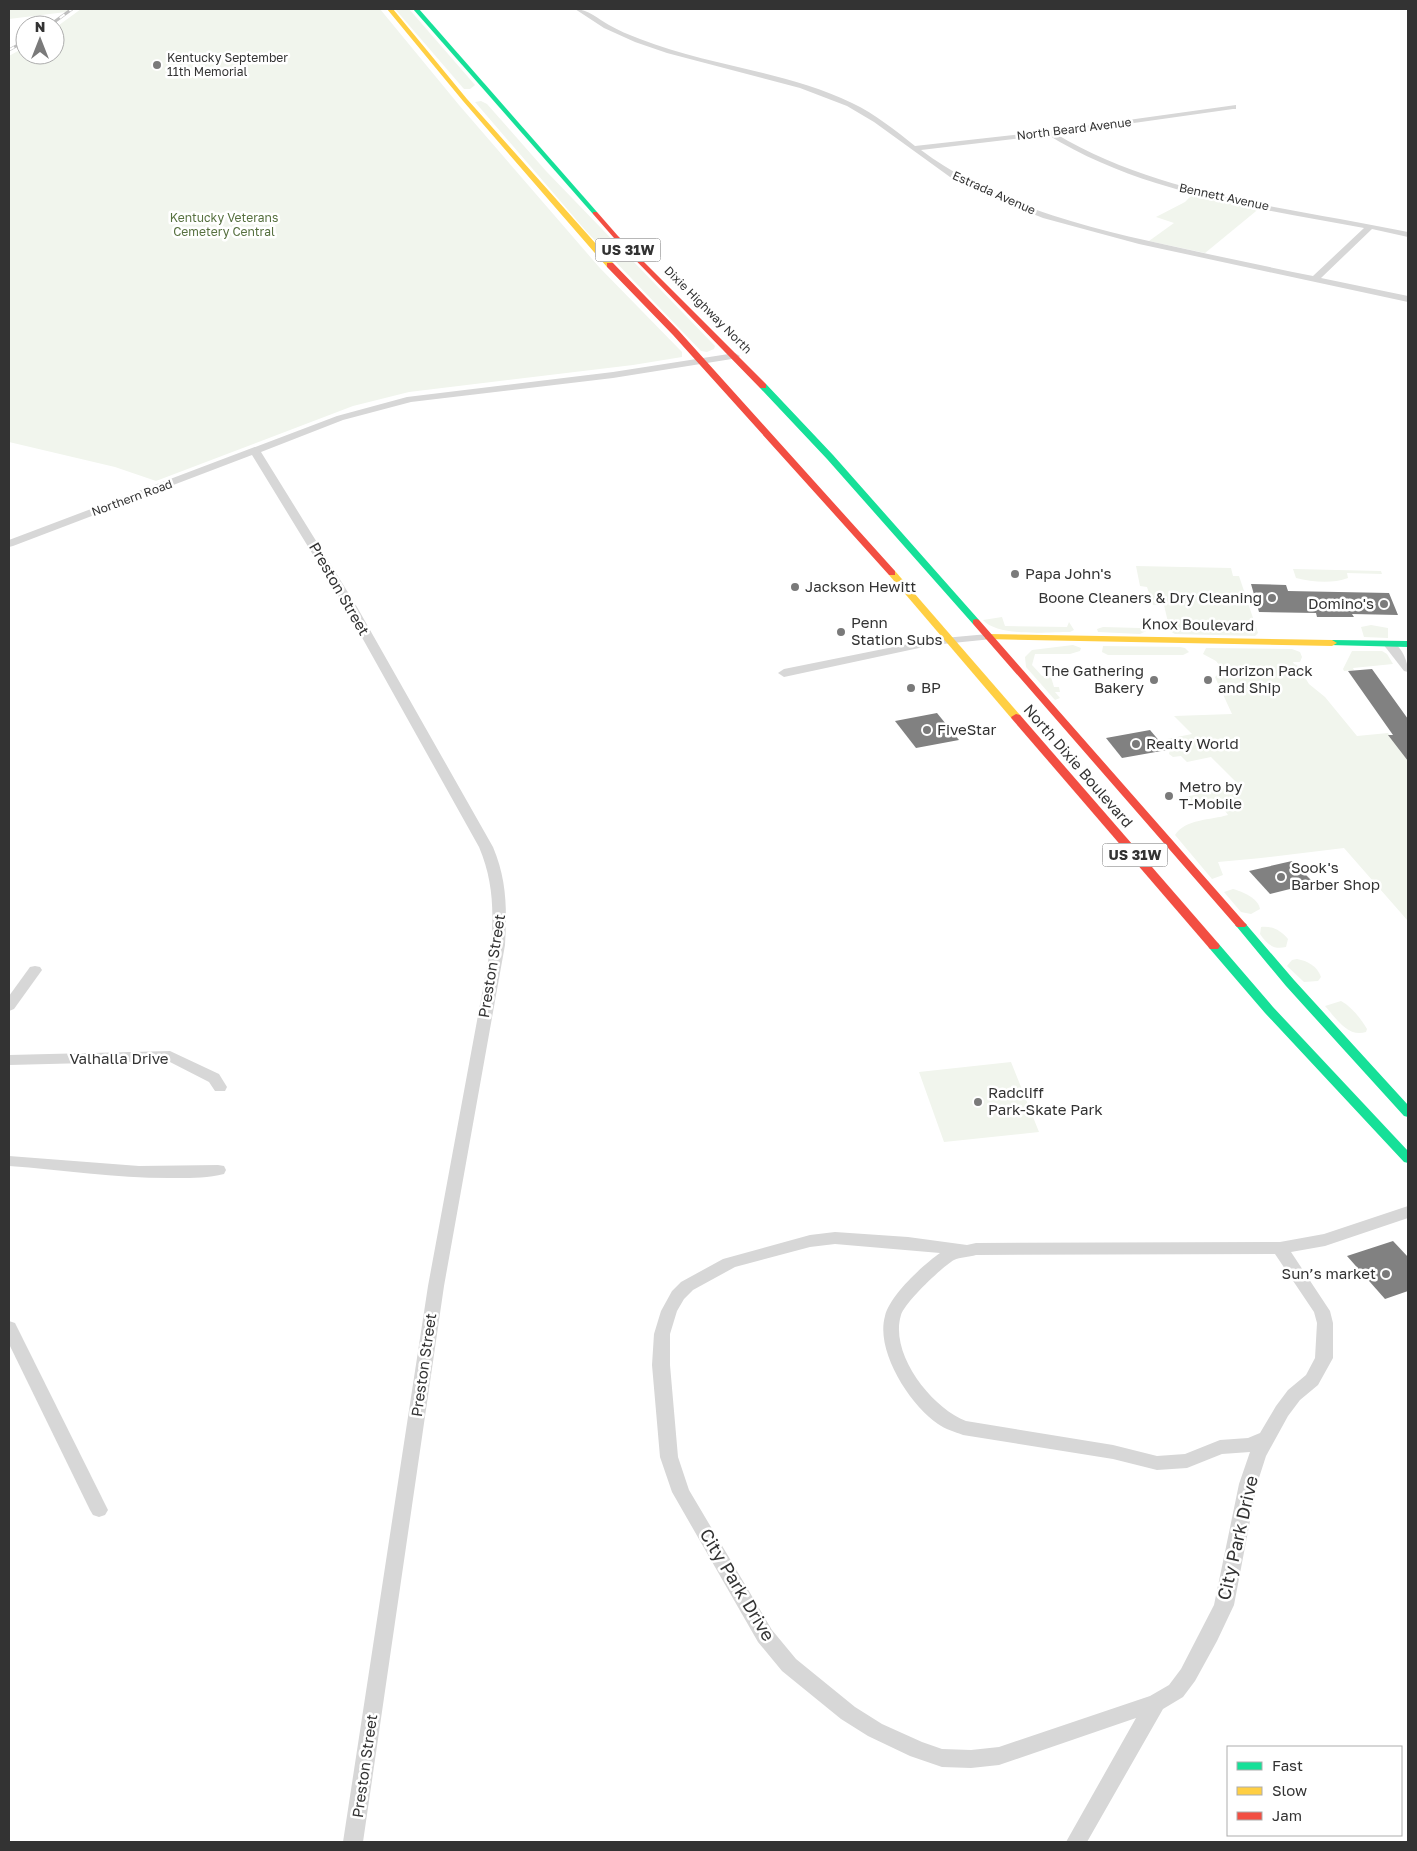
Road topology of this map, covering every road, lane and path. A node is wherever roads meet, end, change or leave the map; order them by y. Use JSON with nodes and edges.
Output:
{"nodes":[{"id":1,"x":390,"y":9,"type":"edge"},
{"id":2,"x":416,"y":9,"type":"edge"},
{"id":3,"x":578,"y":9,"type":"edge"},
{"id":4,"x":1233,"y":107,"type":"dead end"},
{"id":5,"x":1049,"y":133,"type":"junction"},
{"id":6,"x":914,"y":148,"type":"junction"},
{"id":7,"x":1370,"y":227,"type":"junction"},
{"id":8,"x":1408,"y":234,"type":"edge"},
{"id":9,"x":1314,"y":279,"type":"junction"},
{"id":10,"x":1408,"y":299,"type":"edge"},
{"id":11,"x":735,"y":356,"type":"junction"},
{"id":12,"x":700,"y":362,"type":"junction"},
{"id":13,"x":255,"y":451,"type":"junction"},
{"id":14,"x":903,"y":541,"type":"joint"},
{"id":15,"x":9,"y":544,"type":"edge"},
{"id":16,"x":988,"y":637,"type":"junction"},
{"id":17,"x":950,"y":640,"type":"junction"},
{"id":18,"x":1389,"y":644,"type":"junction"},
{"id":19,"x":1408,"y":644,"type":"edge"},
{"id":20,"x":1408,"y":668,"type":"edge"},
{"id":21,"x":784,"y":673,"type":"dead end"},
{"id":22,"x":35,"y":970,"type":"dead end"},
{"id":23,"x":9,"y":1006,"type":"edge"},
{"id":24,"x":9,"y":1060,"type":"edge"},
{"id":25,"x":220,"y":1087,"type":"dead end"},
{"id":26,"x":1408,"y":1113,"type":"edge"},
{"id":27,"x":1408,"y":1159,"type":"edge"},
{"id":28,"x":9,"y":1161,"type":"edge"},
{"id":29,"x":218,"y":1170,"type":"dead end"},
{"id":30,"x":1408,"y":1212,"type":"edge"},
{"id":31,"x":1280,"y":1248,"type":"junction"},
{"id":32,"x":968,"y":1251,"type":"junction"},
{"id":33,"x":9,"y":1328,"type":"edge"},
{"id":34,"x":1266,"y":1438,"type":"junction"},
{"id":35,"x":99,"y":1510,"type":"dead end"},
{"id":36,"x":1156,"y":1703,"type":"junction"},
{"id":37,"x":353,"y":1842,"type":"edge"},
{"id":38,"x":1076,"y":1842,"type":"edge"}],
"edges":[{"from":1,"to":12,"type":"main road","number":"US 31W"},
{"from":2,"to":11,"type":"main road","name":"Dixie Highway North","number":"US 31W"},
{"from":3,"to":6,"type":"street","name":"Estrada Avenue"},
{"from":4,"to":5,"type":"street","name":"North Beard Avenue"},
{"from":5,"to":6,"type":"street","name":"North Beard Avenue"},
{"from":5,"to":7,"type":"street","name":"Bennett Avenue"},
{"from":6,"to":9,"type":"street","name":"Estrada Avenue"},
{"from":7,"to":8,"type":"street","name":"Bennett Avenue"},
{"from":7,"to":9,"type":"street"},
{"from":9,"to":10,"type":"street","name":"Estrada Avenue"},
{"from":11,"to":12,"type":"street"},
{"from":11,"to":14,"type":"main road","name":"Dixie Highway North","number":"US 31W"},
{"from":12,"to":13,"type":"street"},
{"from":12,"to":17,"type":"main road","name":"North Dixie Boulevard","number":"US 31W"},
{"from":13,"to":15,"type":"street","name":"Northern Road"},
{"from":13,"to":37,"type":"street","name":"Preston Street"},
{"from":14,"to":16,"type":"main road","name":"North Dixie Boulevard","number":"US 31W"},
{"from":16,"to":17,"type":"street"},
{"from":16,"to":18,"type":"main road","name":"Knox Boulevard"},
{"from":16,"to":26,"type":"main road","name":"North Dixie Boulevard","number":"US 31W"},
{"from":17,"to":21,"type":"street"},
{"from":17,"to":27,"type":"main road","name":"North Dixie Boulevard","number":"US 31W"},
{"from":18,"to":19,"type":"main road","name":"Knox Boulevard"},
{"from":18,"to":20,"type":"street"},
{"from":22,"to":23,"type":"street"},
{"from":24,"to":25,"type":"street","name":"Valhalla Drive"},
{"from":28,"to":29,"type":"street"},
{"from":30,"to":31,"type":"street","name":"City Park Drive"},
{"from":31,"to":32,"type":"street","name":"City Park Drive"},
{"from":31,"to":34,"type":"street","name":"City Park Drive"},
{"from":32,"to":34,"type":"street","name":"City Park Drive"},
{"from":32,"to":36,"type":"street","name":"City Park Drive"},
{"from":33,"to":35,"type":"street"},
{"from":34,"to":36,"type":"street","name":"City Park Drive"},
{"from":36,"to":38,"type":"street"}]}
